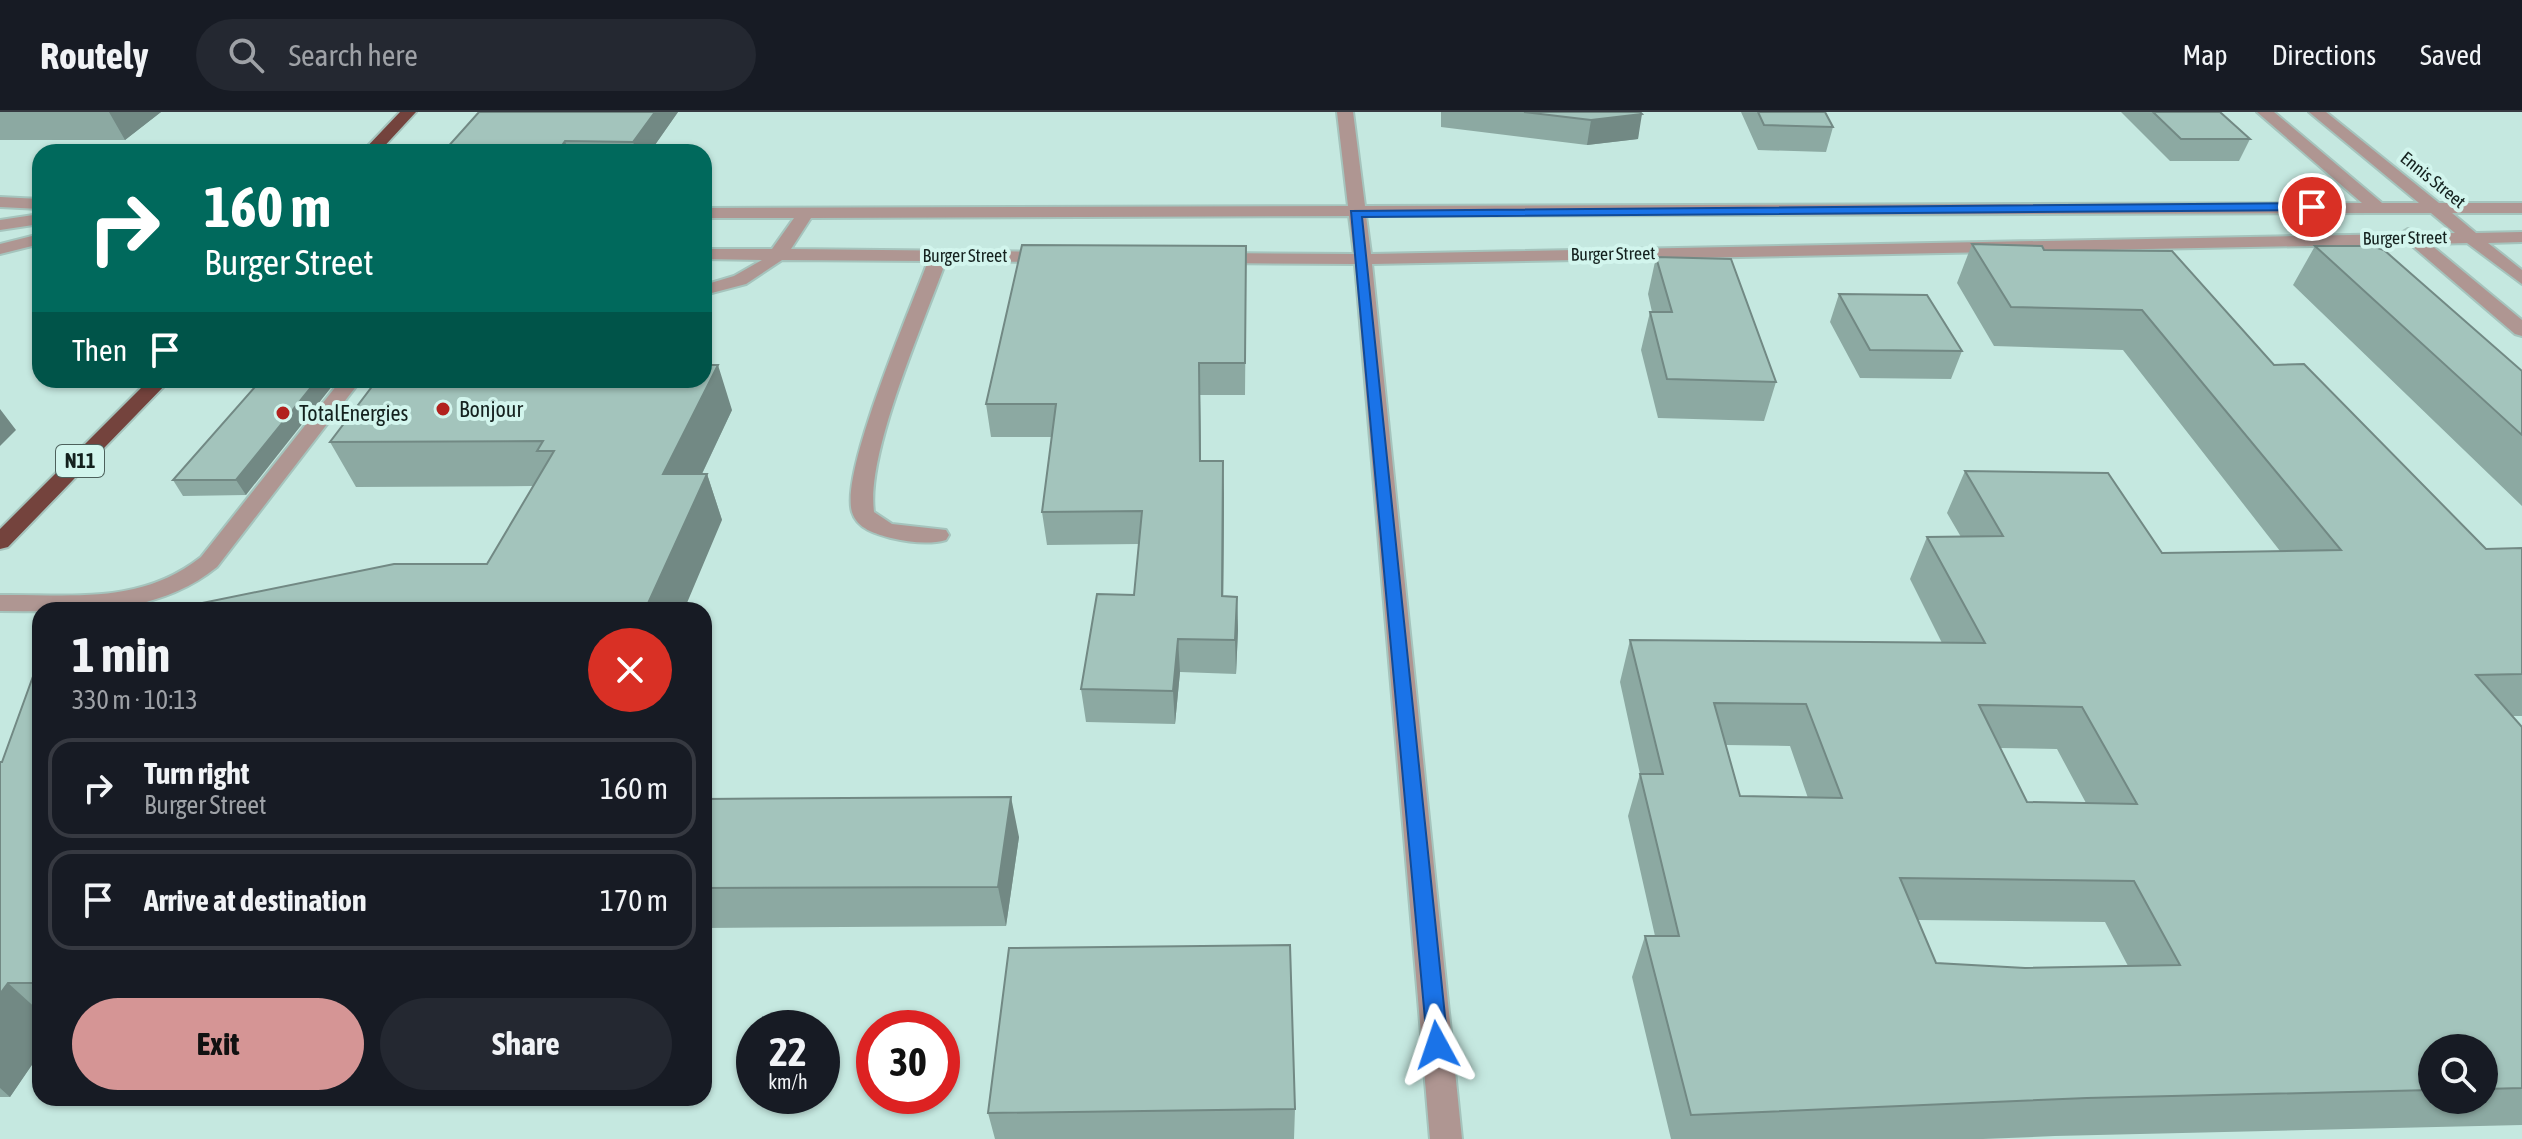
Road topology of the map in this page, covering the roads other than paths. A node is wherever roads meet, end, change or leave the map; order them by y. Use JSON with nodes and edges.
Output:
{"nodes":[{"id":1,"x":408,"y":112,"type":"edge"},
{"id":2,"x":1345,"y":112,"type":"edge"},
{"id":3,"x":2265,"y":112,"type":"edge"},
{"id":4,"x":2317,"y":112,"type":"edge"},
{"id":5,"x":378,"y":144,"type":"edge"},
{"id":6,"x":0,"y":202,"type":"edge"},
{"id":7,"x":32,"y":204,"type":"edge"},
{"id":8,"x":2376,"y":207,"type":"junction"},
{"id":9,"x":2437,"y":208,"type":"junction"},
{"id":10,"x":2522,"y":208,"type":"edge"},
{"id":11,"x":712,"y":213,"type":"edge"},
{"id":12,"x":805,"y":214,"type":"junction"},
{"id":13,"x":1355,"y":214,"type":"junction"},
{"id":14,"x":32,"y":220,"type":"edge"},
{"id":15,"x":0,"y":225,"type":"edge"},
{"id":16,"x":2469,"y":236,"type":"junction"},
{"id":17,"x":2522,"y":237,"type":"edge"},
{"id":18,"x":2413,"y":238,"type":"junction"},
{"id":19,"x":32,"y":241,"type":"edge"},
{"id":20,"x":0,"y":249,"type":"edge"},
{"id":21,"x":712,"y":254,"type":"edge"},
{"id":22,"x":781,"y":255,"type":"junction"},
{"id":23,"x":939,"y":256,"type":"junction"},
{"id":24,"x":1065,"y":257,"type":"edge"},
{"id":25,"x":1206,"y":258,"type":"edge"},
{"id":26,"x":1363,"y":259,"type":"junction"},
{"id":27,"x":2522,"y":279,"type":"edge"},
{"id":28,"x":712,"y":288,"type":"edge"},
{"id":29,"x":2522,"y":330,"type":"edge"},
{"id":30,"x":152,"y":388,"type":"edge"},
{"id":31,"x":345,"y":388,"type":"edge"},
{"id":32,"x":938,"y":535,"type":"dead end"},
{"id":33,"x":0,"y":542,"type":"edge"},
{"id":34,"x":32,"y":602,"type":"edge"},
{"id":35,"x":34,"y":602,"type":"edge"},
{"id":36,"x":0,"y":603,"type":"edge"},
{"id":37,"x":1446,"y":1139,"type":"edge"}],
"edges":[{"from":1,"to":5,"type":"highway"},
{"from":2,"to":13,"type":"street"},
{"from":3,"to":8,"type":"street"},
{"from":4,"to":9,"type":"street","name":"Ennis Street"},
{"from":6,"to":7,"type":"street"},
{"from":8,"to":9,"type":"street","name":"Burger Street"},
{"from":8,"to":13,"type":"street","name":"Burger Street"},
{"from":8,"to":18,"type":"street"},
{"from":9,"to":10,"type":"street","name":"Burger Street"},
{"from":9,"to":16,"type":"street","name":"Ennis Street"},
{"from":11,"to":12,"type":"street","name":"Burger Street"},
{"from":12,"to":13,"type":"street","name":"Burger Street"},
{"from":12,"to":22,"type":"street"},
{"from":13,"to":26,"type":"street"},
{"from":14,"to":15,"type":"street"},
{"from":16,"to":17,"type":"street","name":"Burger Street"},
{"from":16,"to":18,"type":"street","name":"Burger Street"},
{"from":16,"to":27,"type":"street","name":"Ennis Street"},
{"from":18,"to":26,"type":"street","name":"Burger Street"},
{"from":18,"to":29,"type":"street"},
{"from":19,"to":20,"type":"street"},
{"from":21,"to":22,"type":"street","name":"Burger Street"},
{"from":22,"to":23,"type":"street","name":"Burger Street"},
{"from":22,"to":28,"type":"street"},
{"from":23,"to":24,"type":"street","name":"Burger Street"},
{"from":23,"to":32,"type":"street"},
{"from":25,"to":26,"type":"street","name":"Burger Street"},
{"from":26,"to":37,"type":"street"},
{"from":30,"to":33,"type":"highway","number":"N11"},
{"from":31,"to":35,"type":"street"},
{"from":34,"to":36,"type":"street"}]}
